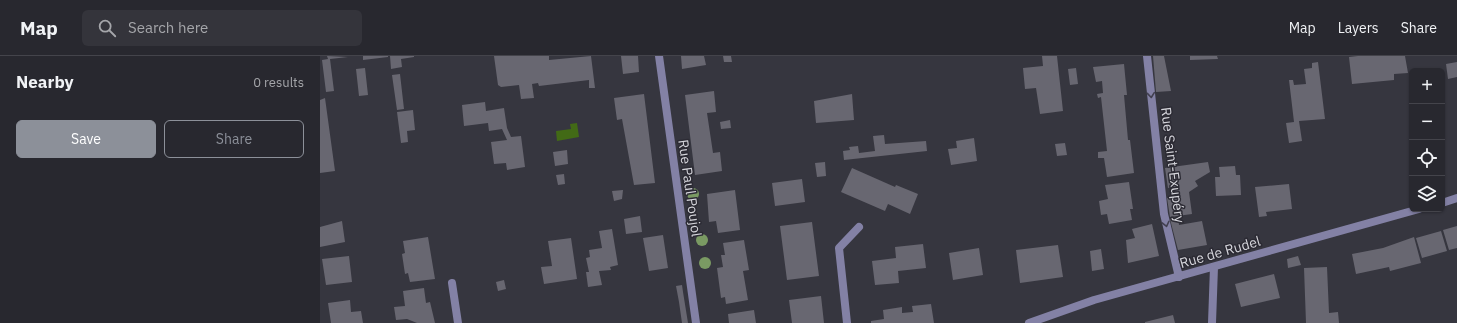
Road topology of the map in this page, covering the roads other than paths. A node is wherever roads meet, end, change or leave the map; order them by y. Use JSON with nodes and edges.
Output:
{"nodes":[{"id":1,"x":659,"y":56,"type":"edge"},
{"id":2,"x":1147,"y":56,"type":"edge"},
{"id":3,"x":1457,"y":198,"type":"edge"},
{"id":4,"x":1445,"y":201,"type":"edge"},
{"id":5,"x":1409,"y":212,"type":"edge"},
{"id":6,"x":859,"y":227,"type":"dead end"},
{"id":7,"x":1214,"y":267,"type":"junction"},
{"id":8,"x":1179,"y":276,"type":"junction"},
{"id":9,"x":452,"y":283,"type":"dead end"},
{"id":10,"x":458,"y":323,"type":"edge"},
{"id":11,"x":696,"y":323,"type":"edge"},
{"id":12,"x":847,"y":323,"type":"edge"},
{"id":13,"x":1029,"y":323,"type":"edge"},
{"id":14,"x":1212,"y":323,"type":"edge"}],
"edges":[{"from":1,"to":11,"type":"street","name":"Rue Paul Poujol"},
{"from":2,"to":8,"type":"street","name":"Rue Saint-Exupéry","one_way":true},
{"from":3,"to":4,"type":"street"},
{"from":5,"to":7,"type":"street","name":"Rue de Rudel"},
{"from":6,"to":12,"type":"street"},
{"from":7,"to":8,"type":"street","name":"Rue de Rudel"},
{"from":7,"to":14,"type":"street"},
{"from":8,"to":13,"type":"street","name":"Rue de Rudel"},
{"from":9,"to":10,"type":"street"}]}
